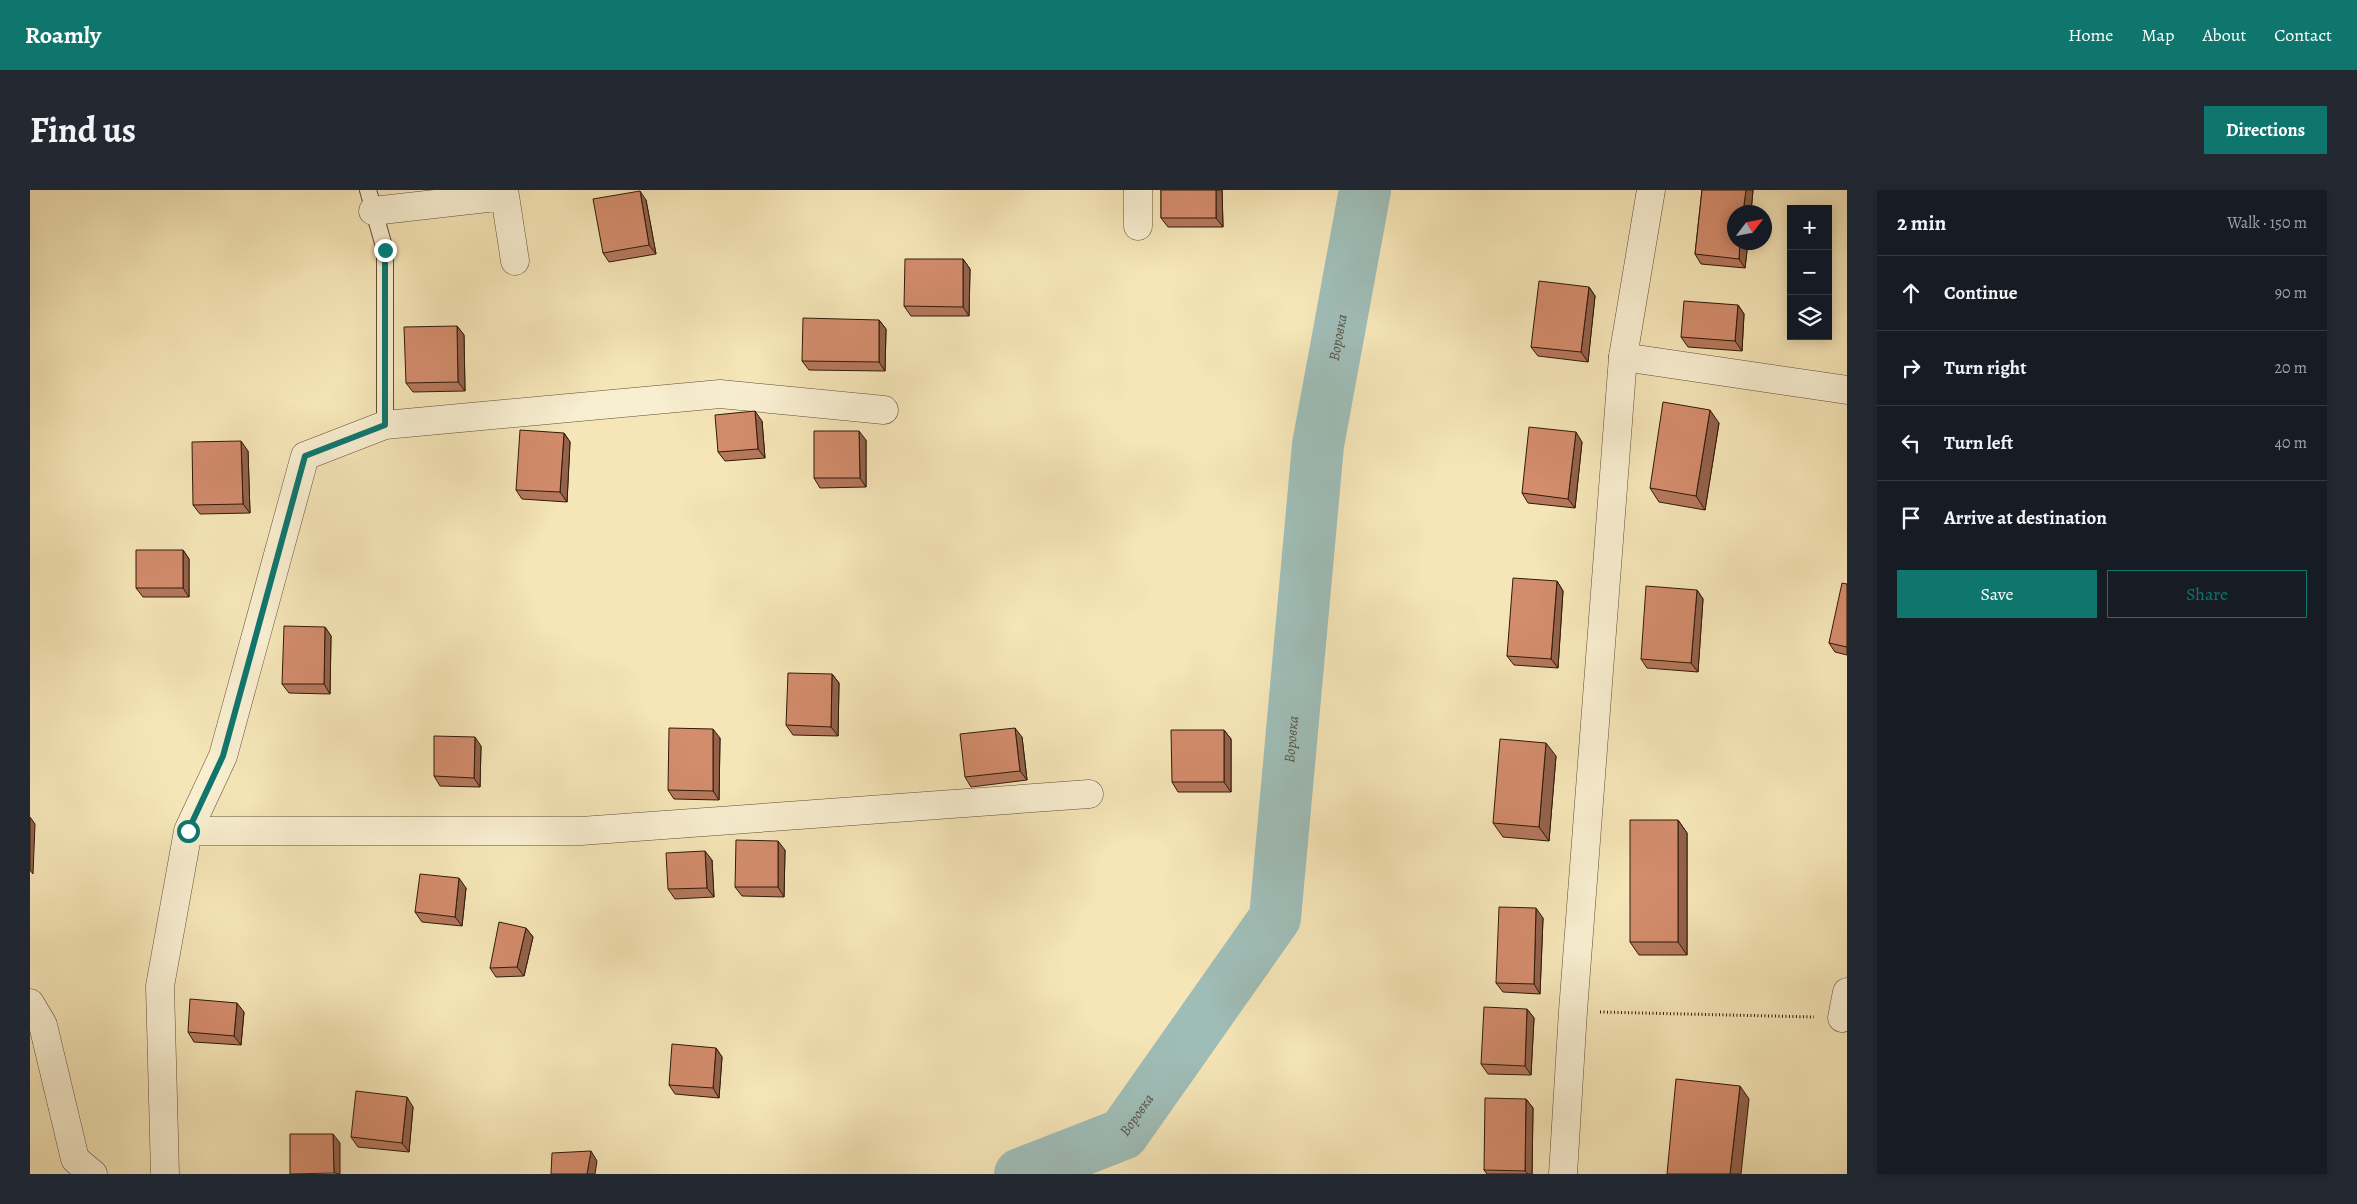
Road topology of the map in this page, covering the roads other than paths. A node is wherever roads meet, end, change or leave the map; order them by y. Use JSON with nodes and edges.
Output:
{"nodes":[{"id":1,"x":1138,"y":190,"type":"edge"},
{"id":2,"x":1651,"y":190,"type":"edge"},
{"id":3,"x":371,"y":200,"type":"edge"},
{"id":4,"x":1138,"y":226,"type":"dead end"},
{"id":5,"x":515,"y":261,"type":"dead end"},
{"id":6,"x":1624,"y":357,"type":"junction"},
{"id":7,"x":1847,"y":390,"type":"edge"},
{"id":8,"x":884,"y":410,"type":"dead end"},
{"id":9,"x":385,"y":425,"type":"junction"},
{"id":10,"x":1089,"y":794,"type":"dead end"},
{"id":11,"x":188,"y":831,"type":"junction"},
{"id":12,"x":30,"y":1003,"type":"edge"},
{"id":13,"x":92,"y":1174,"type":"edge"},
{"id":14,"x":165,"y":1174,"type":"edge"},
{"id":15,"x":1562,"y":1174,"type":"edge"}],
"edges":[{"from":1,"to":4,"type":"street"},
{"from":2,"to":6,"type":"street"},
{"from":3,"to":5,"type":"street"},
{"from":3,"to":9,"type":"lane"},
{"from":6,"to":7,"type":"street"},
{"from":6,"to":15,"type":"street"},
{"from":8,"to":9,"type":"street"},
{"from":9,"to":11,"type":"street"},
{"from":10,"to":11,"type":"street"},
{"from":11,"to":14,"type":"street"},
{"from":12,"to":13,"type":"street"}]}
